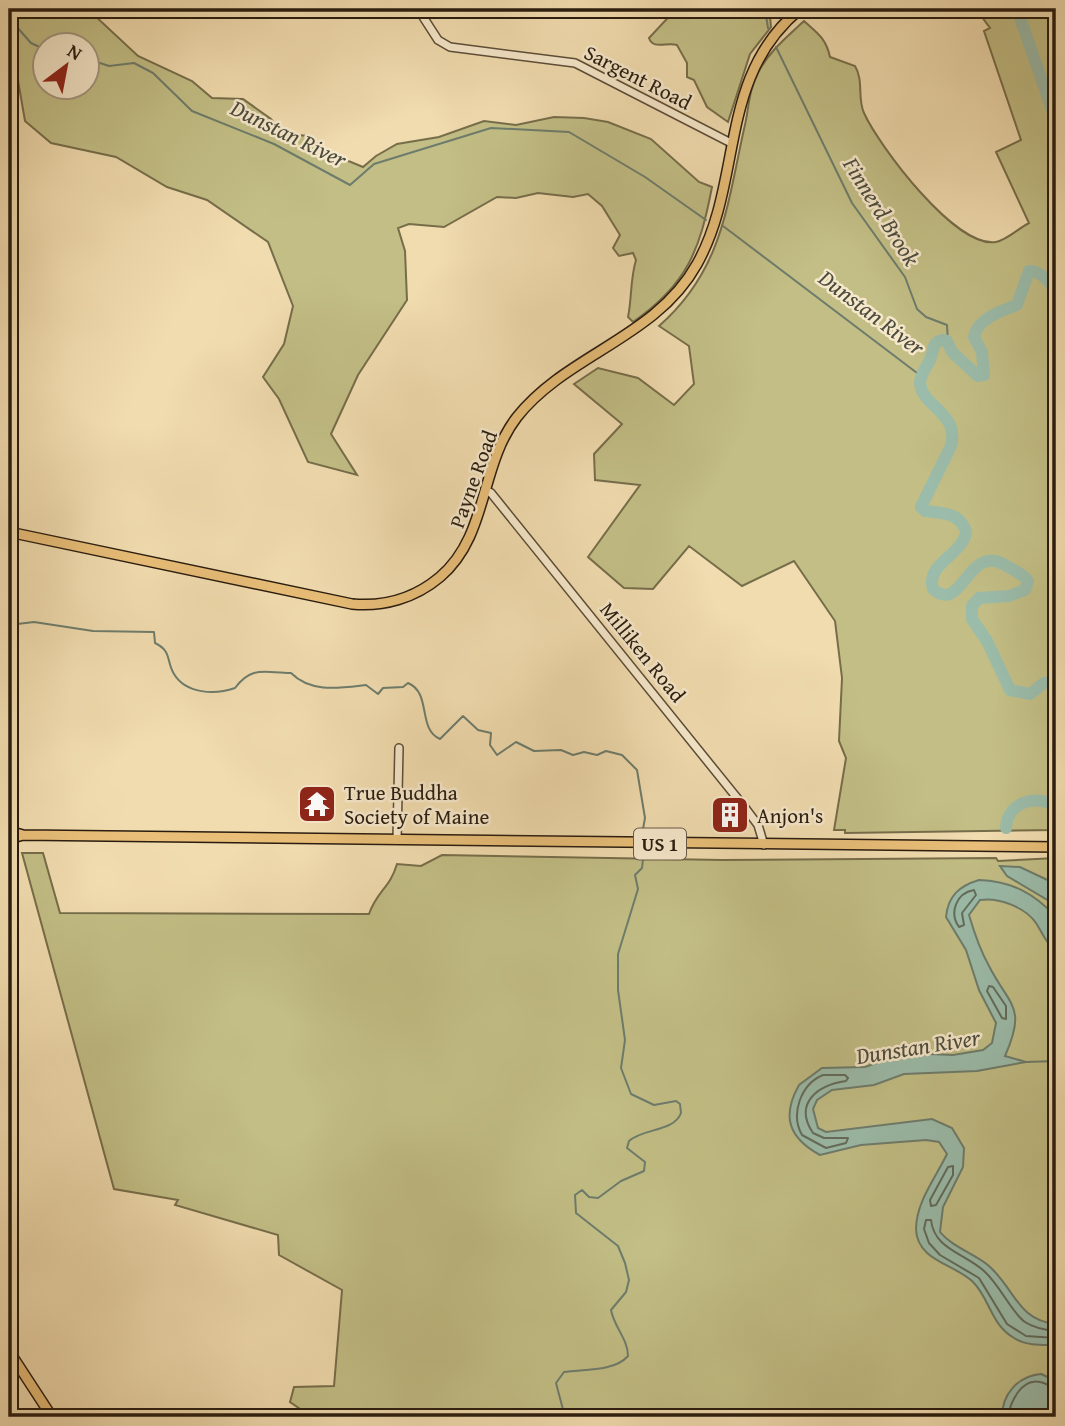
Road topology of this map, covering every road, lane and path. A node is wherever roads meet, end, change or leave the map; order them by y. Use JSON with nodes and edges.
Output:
{"nodes":[{"id":1,"x":418,"y":9,"type":"edge"},
{"id":2,"x":800,"y":9,"type":"edge"},
{"id":3,"x":731,"y":143,"type":"junction"},
{"id":4,"x":485,"y":490,"type":"junction"},
{"id":5,"x":9,"y":532,"type":"edge"},
{"id":6,"x":399,"y":748,"type":"dead end"},
{"id":7,"x":9,"y":831,"type":"edge"},
{"id":8,"x":23,"y":835,"type":"junction"},
{"id":9,"x":9,"y":839,"type":"edge"},
{"id":10,"x":397,"y":840,"type":"junction"},
{"id":11,"x":764,"y":845,"type":"junction"},
{"id":12,"x":1056,"y":847,"type":"edge"},
{"id":13,"x":9,"y":1351,"type":"edge"},
{"id":14,"x":52,"y":1417,"type":"edge"}],
"edges":[{"from":1,"to":3,"type":"street","name":"Sargent Road"},
{"from":2,"to":3,"type":"main road","name":"Payne Road"},
{"from":3,"to":4,"type":"main road","name":"Payne Road"},
{"from":4,"to":5,"type":"main road","name":"Payne Road"},
{"from":4,"to":11,"type":"street","name":"Milliken Road"},
{"from":6,"to":10,"type":"street"},
{"from":7,"to":8,"type":"main road","number":"US 1"},
{"from":8,"to":9,"type":"main road","number":"US 1"},
{"from":8,"to":10,"type":"main road","number":"US 1"},
{"from":10,"to":11,"type":"main road","number":"US 1"},
{"from":11,"to":12,"type":"main road","number":"US 1"},
{"from":13,"to":14,"type":"main road"}]}
